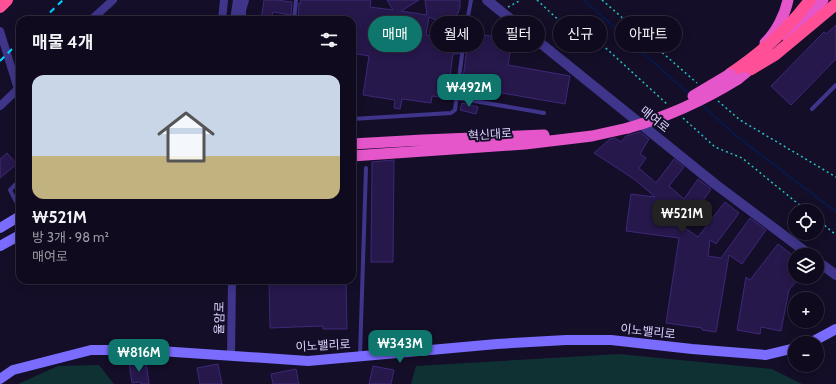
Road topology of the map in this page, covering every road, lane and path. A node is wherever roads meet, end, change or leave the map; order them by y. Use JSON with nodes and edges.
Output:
{"nodes":[{"id":1,"x":7,"y":0,"type":"edge"},
{"id":2,"x":113,"y":0,"type":"edge"},
{"id":3,"x":224,"y":0,"type":"edge"},
{"id":4,"x":237,"y":0,"type":"edge"},
{"id":5,"x":245,"y":0,"type":"edge"},
{"id":6,"x":296,"y":0,"type":"edge"},
{"id":7,"x":471,"y":0,"type":"edge"},
{"id":8,"x":488,"y":0,"type":"edge"},
{"id":9,"x":521,"y":0,"type":"edge"},
{"id":10,"x":788,"y":0,"type":"edge"},
{"id":11,"x":810,"y":0,"type":"edge"},
{"id":12,"x":823,"y":0,"type":"edge"},
{"id":13,"x":836,"y":4,"type":"edge"},
{"id":14,"x":0,"y":7,"type":"edge"},
{"id":15,"x":500,"y":11,"type":"junction"},
{"id":16,"x":95,"y":16,"type":"edge"},
{"id":17,"x":222,"y":16,"type":"edge"},
{"id":18,"x":235,"y":16,"type":"edge"},
{"id":19,"x":242,"y":16,"type":"edge"},
{"id":20,"x":294,"y":16,"type":"edge"},
{"id":21,"x":0,"y":31,"type":"edge"},
{"id":22,"x":751,"y":69,"type":"junction"},
{"id":23,"x":734,"y":77,"type":"junction"},
{"id":24,"x":16,"y":79,"type":"edge"},
{"id":25,"x":836,"y":85,"type":"edge"},
{"id":26,"x":16,"y":91,"type":"edge"},
{"id":27,"x":457,"y":98,"type":"junction"},
{"id":28,"x":0,"y":106,"type":"edge"},
{"id":29,"x":812,"y":109,"type":"dead end"},
{"id":30,"x":544,"y":113,"type":"dead end"},
{"id":31,"x":356,"y":119,"type":"edge"},
{"id":32,"x":627,"y":125,"type":"junction"},
{"id":33,"x":356,"y":144,"type":"edge"},
{"id":34,"x":356,"y":156,"type":"edge"},
{"id":35,"x":366,"y":168,"type":"dead end"},
{"id":36,"x":16,"y":184,"type":"edge"},
{"id":37,"x":16,"y":201,"type":"edge"},
{"id":38,"x":16,"y":218,"type":"edge"},
{"id":39,"x":824,"y":225,"type":"edge"},
{"id":40,"x":0,"y":228,"type":"edge"},
{"id":41,"x":836,"y":235,"type":"edge"},
{"id":42,"x":16,"y":237,"type":"edge"},
{"id":43,"x":0,"y":246,"type":"edge"},
{"id":44,"x":801,"y":248,"type":"edge"},
{"id":45,"x":824,"y":266,"type":"edge"},
{"id":46,"x":836,"y":275,"type":"edge"},
{"id":47,"x":232,"y":284,"type":"edge"},
{"id":48,"x":836,"y":328,"type":"edge"},
{"id":49,"x":822,"y":336,"type":"edge"},
{"id":50,"x":788,"y":350,"type":"edge"},
{"id":51,"x":231,"y":356,"type":"junction"},
{"id":52,"x":360,"y":356,"type":"junction"},
{"id":53,"x":0,"y":379,"type":"edge"}],
"edges":[{"from":1,"to":14,"type":"highway"},
{"from":2,"to":16,"type":"street"},
{"from":3,"to":17,"type":"street"},
{"from":4,"to":18,"type":"street"},
{"from":5,"to":19,"type":"street"},
{"from":6,"to":20,"type":"lane"},
{"from":7,"to":27,"type":"lane"},
{"from":8,"to":15,"type":"street","name":"매여로"},
{"from":9,"to":15,"type":"path"},
{"from":10,"to":23,"type":"highway"},
{"from":11,"to":23,"type":"highway"},
{"from":12,"to":22,"type":"highway"},
{"from":13,"to":22,"type":"highway"},
{"from":15,"to":44,"type":"street","name":"매여로"},
{"from":21,"to":24,"type":"street"},
{"from":22,"to":23,"type":"highway"},
{"from":23,"to":32,"type":"highway","bridge":true},
{"from":25,"to":29,"type":"lane"},
{"from":26,"to":28,"type":"street"},
{"from":27,"to":30,"type":"lane"},
{"from":27,"to":31,"type":"lane"},
{"from":32,"to":33,"type":"highway"},
{"from":32,"to":34,"type":"highway","name":"혁신대로"},
{"from":35,"to":52,"type":"lane"},
{"from":36,"to":37,"type":"lane"},
{"from":38,"to":40,"type":"main road"},
{"from":39,"to":41,"type":"path"},
{"from":42,"to":43,"type":"main road"},
{"from":45,"to":46,"type":"street"},
{"from":47,"to":51,"type":"street","name":"율암로"},
{"from":48,"to":49,"type":"main road"},
{"from":50,"to":52,"type":"main road","name":"이노밸리로"},
{"from":51,"to":52,"type":"main road","name":"이노밸리로"},
{"from":51,"to":53,"type":"main road","name":"이노밸리로"}]}
